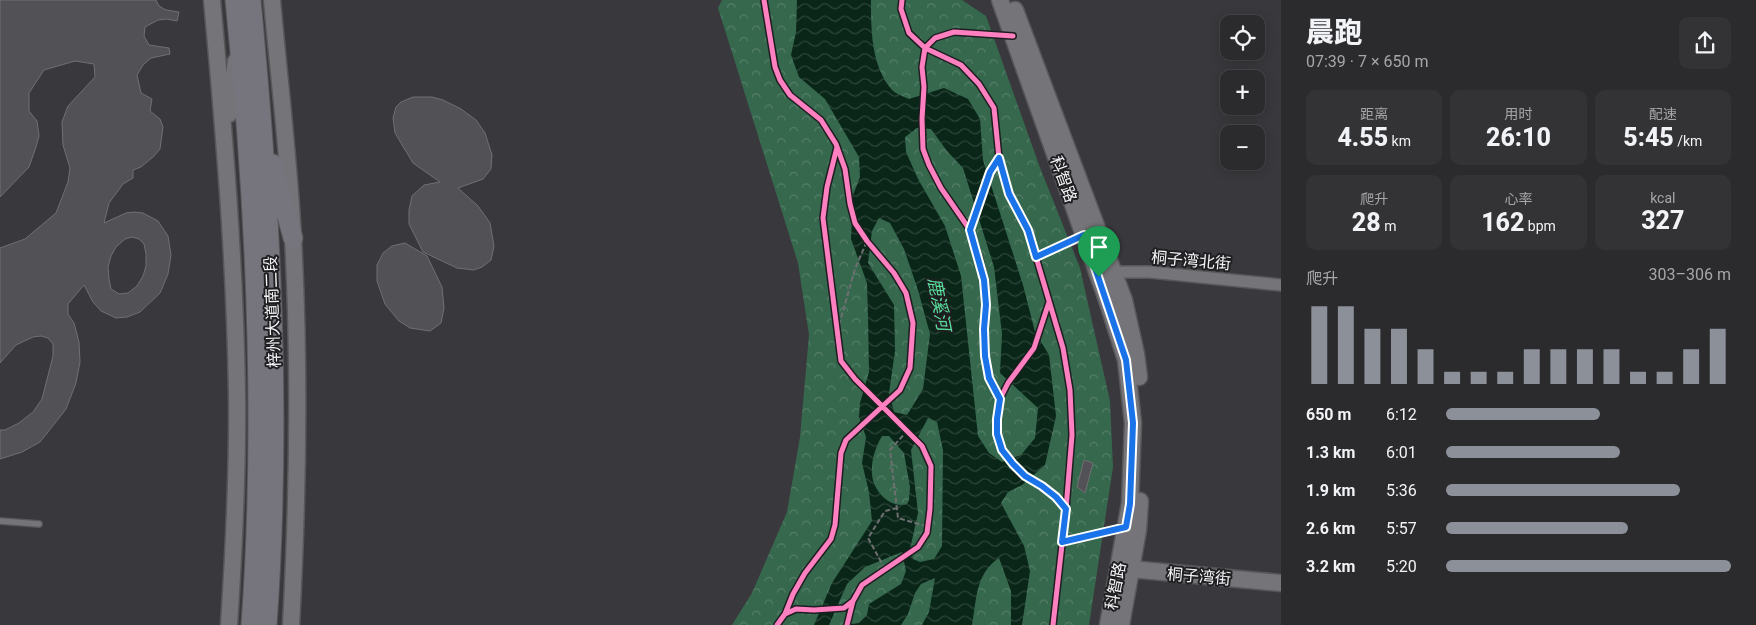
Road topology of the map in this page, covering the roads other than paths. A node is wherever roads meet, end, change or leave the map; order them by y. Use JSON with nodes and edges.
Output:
{"nodes":[{"id":1,"x":212,"y":0,"type":"edge"},
{"id":2,"x":235,"y":0,"type":"edge"},
{"id":3,"x":251,"y":0,"type":"edge"},
{"id":4,"x":272,"y":0,"type":"edge"},
{"id":5,"x":1000,"y":0,"type":"edge"},
{"id":6,"x":1012,"y":0,"type":"edge"},
{"id":7,"x":239,"y":37,"type":"junction"},
{"id":8,"x":263,"y":126,"type":"junction"},
{"id":9,"x":225,"y":147,"type":"junction"},
{"id":10,"x":293,"y":238,"type":"junction"},
{"id":11,"x":1106,"y":274,"type":"junction"},
{"id":12,"x":1281,"y":284,"type":"edge"},
{"id":13,"x":0,"y":521,"type":"edge"},
{"id":14,"x":39,"y":524,"type":"dead end"},
{"id":15,"x":1124,"y":569,"type":"junction"},
{"id":16,"x":1281,"y":583,"type":"edge"},
{"id":17,"x":229,"y":625,"type":"edge"},
{"id":18,"x":251,"y":625,"type":"edge"},
{"id":19,"x":267,"y":625,"type":"edge"},
{"id":20,"x":291,"y":625,"type":"edge"},
{"id":21,"x":1108,"y":625,"type":"edge"},
{"id":22,"x":1121,"y":625,"type":"edge"}],
"edges":[{"from":1,"to":9,"type":"main road"},
{"from":2,"to":7,"type":"main road","name":"梓州大道南二段"},
{"from":3,"to":8,"type":"main road","name":"梓州大道南二段"},
{"from":4,"to":10,"type":"main road"},
{"from":5,"to":11,"type":"main road","name":"科智路"},
{"from":6,"to":11,"type":"main road","name":"科智路"},
{"from":7,"to":9,"type":"main road"},
{"from":7,"to":18,"type":"main road","name":"梓州大道南二段"},
{"from":8,"to":10,"type":"main road"},
{"from":8,"to":19,"type":"main road","name":"梓州大道南二段"},
{"from":9,"to":17,"type":"main road"},
{"from":10,"to":20,"type":"main road"},
{"from":11,"to":12,"type":"street","name":"桐子湾北街"},
{"from":11,"to":15,"type":"main road","name":"科智路"},
{"from":11,"to":15,"type":"main road","name":"科智路"},
{"from":13,"to":14,"type":"lane"},
{"from":15,"to":16,"type":"main road","name":"桐子湾街"},
{"from":15,"to":21,"type":"main road","name":"科智路"},
{"from":15,"to":22,"type":"main road","name":"科智路"}]}
